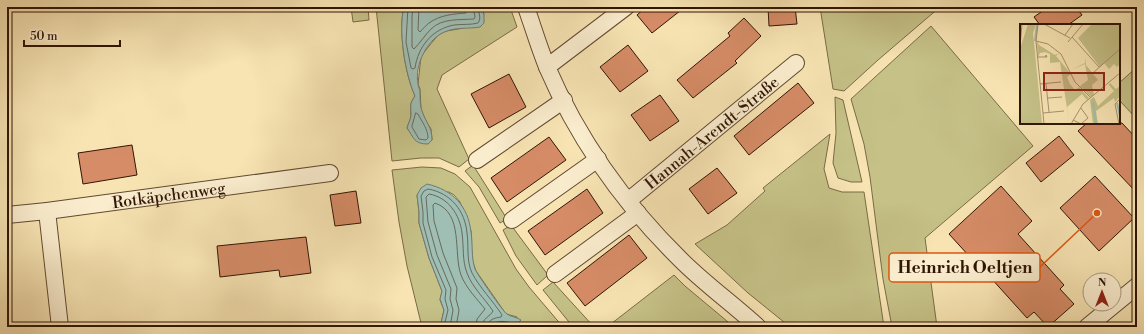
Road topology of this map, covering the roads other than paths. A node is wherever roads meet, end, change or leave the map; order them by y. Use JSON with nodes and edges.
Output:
{"nodes":[{"id":1,"x":526,"y":7,"type":"edge"},
{"id":2,"x":626,"y":7,"type":"edge"},
{"id":3,"x":796,"y":63,"type":"dead end"},
{"id":4,"x":547,"y":67,"type":"junction"},
{"id":5,"x":564,"y":100,"type":"junction"},
{"id":6,"x":598,"y":159,"type":"junction"},
{"id":7,"x":477,"y":160,"type":"dead end"},
{"id":8,"x":330,"y":173,"type":"dead end"},
{"id":9,"x":633,"y":207,"type":"junction"},
{"id":10,"x":47,"y":211,"type":"junction"},
{"id":11,"x":7,"y":214,"type":"edge"},
{"id":12,"x":512,"y":220,"type":"dead end"},
{"id":13,"x":555,"y":274,"type":"dead end"},
{"id":14,"x":1137,"y":286,"type":"edge"},
{"id":15,"x":60,"y":327,"type":"edge"},
{"id":16,"x":758,"y":327,"type":"edge"},
{"id":17,"x":1087,"y":327,"type":"edge"}],
"edges":[{"from":1,"to":4,"type":"street"},
{"from":2,"to":4,"type":"street"},
{"from":3,"to":9,"type":"street","name":"Hannah-Arendt-Straße"},
{"from":4,"to":5,"type":"street"},
{"from":5,"to":6,"type":"street"},
{"from":5,"to":7,"type":"street"},
{"from":6,"to":9,"type":"street"},
{"from":6,"to":12,"type":"street"},
{"from":8,"to":10,"type":"street","name":"Rotkäpchenweg"},
{"from":9,"to":13,"type":"street","name":"Hannah-Arendt-Straße"},
{"from":9,"to":16,"type":"street"},
{"from":10,"to":11,"type":"street","name":"Rotkäpchenweg"},
{"from":10,"to":15,"type":"street"},
{"from":14,"to":17,"type":"street"}]}
